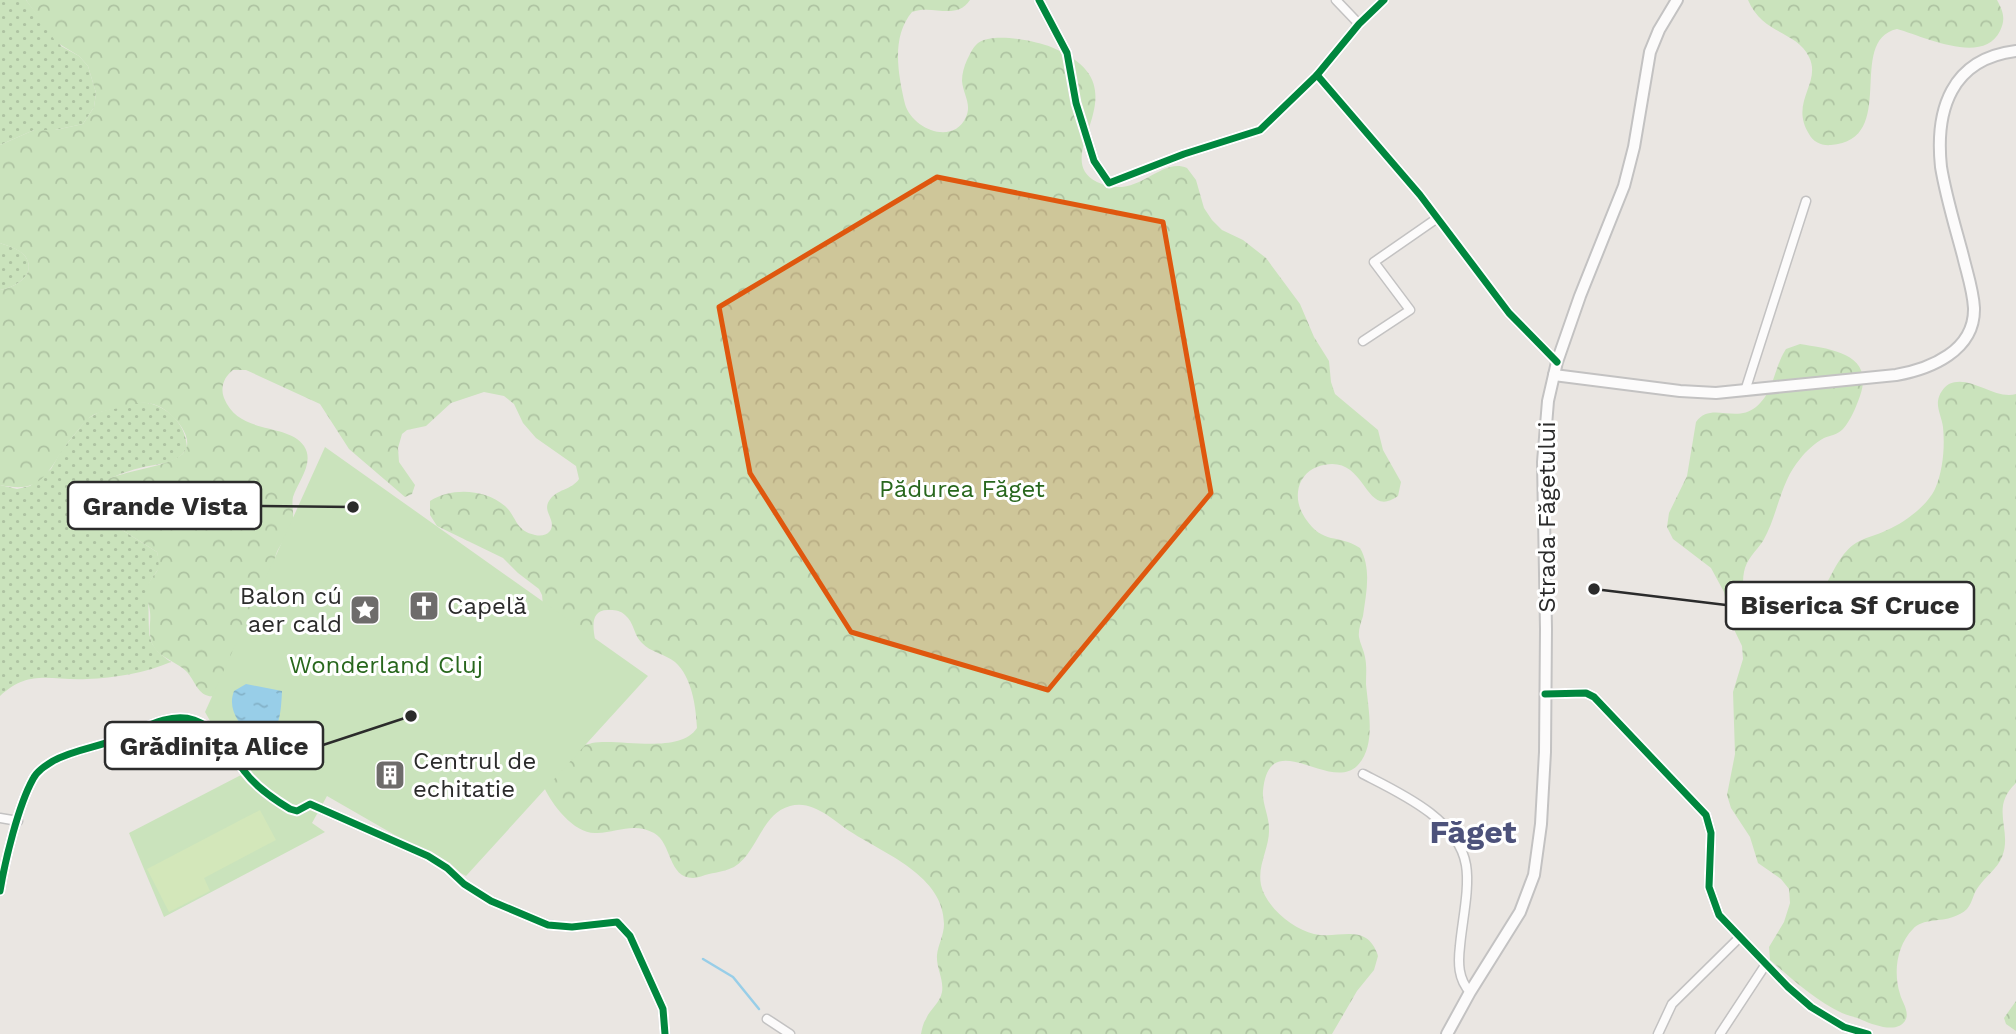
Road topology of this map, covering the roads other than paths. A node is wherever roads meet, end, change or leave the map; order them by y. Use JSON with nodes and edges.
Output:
{"nodes":[{"id":1,"x":1039,"y":0,"type":"edge"},
{"id":2,"x":1336,"y":0,"type":"edge"},
{"id":3,"x":1384,"y":0,"type":"edge"},
{"id":4,"x":1677,"y":0,"type":"edge"},
{"id":5,"x":1359,"y":24,"type":"junction"},
{"id":6,"x":2016,"y":51,"type":"edge"},
{"id":7,"x":1317,"y":75,"type":"junction"},
{"id":8,"x":1806,"y":201,"type":"dead end"},
{"id":9,"x":1436,"y":219,"type":"junction"},
{"id":10,"x":1363,"y":341,"type":"dead end"},
{"id":11,"x":1557,"y":362,"type":"junction"},
{"id":12,"x":1554,"y":375,"type":"junction"},
{"id":13,"x":1745,"y":391,"type":"junction"},
{"id":14,"x":1545,"y":694,"type":"junction"},
{"id":15,"x":1363,"y":774,"type":"dead end"},
{"id":16,"x":0,"y":818,"type":"edge"},
{"id":17,"x":18,"y":821,"type":"junction"},
{"id":18,"x":0,"y":891,"type":"edge"},
{"id":19,"x":1740,"y":937,"type":"junction"},
{"id":20,"x":1766,"y":964,"type":"junction"},
{"id":21,"x":1470,"y":992,"type":"junction"},
{"id":22,"x":767,"y":1019,"type":"dead end"},
{"id":23,"x":665,"y":1034,"type":"edge"},
{"id":24,"x":790,"y":1034,"type":"edge"},
{"id":25,"x":1447,"y":1034,"type":"edge"},
{"id":26,"x":1658,"y":1034,"type":"edge"},
{"id":27,"x":1720,"y":1034,"type":"edge"},
{"id":28,"x":1868,"y":1034,"type":"edge"}],
"edges":[{"from":1,"to":7,"type":"street"},
{"from":2,"to":5,"type":"street"},
{"from":3,"to":5,"type":"street"},
{"from":4,"to":11,"type":"main road","name":"Strada Făgetului"},
{"from":5,"to":7,"type":"street"},
{"from":6,"to":13,"type":"main road"},
{"from":7,"to":9,"type":"street"},
{"from":8,"to":13,"type":"street"},
{"from":9,"to":10,"type":"street"},
{"from":9,"to":11,"type":"street"},
{"from":11,"to":12,"type":"main road","name":"Strada Făgetului"},
{"from":12,"to":13,"type":"main road"},
{"from":12,"to":14,"type":"main road","name":"Strada Făgetului"},
{"from":14,"to":19,"type":"street"},
{"from":14,"to":21,"type":"main road","name":"Strada Făgetului"},
{"from":15,"to":21,"type":"street"},
{"from":16,"to":17,"type":"street"},
{"from":17,"to":18,"type":"street"},
{"from":17,"to":23,"type":"street"},
{"from":19,"to":20,"type":"street"},
{"from":19,"to":26,"type":"street"},
{"from":20,"to":27,"type":"street"},
{"from":20,"to":28,"type":"street"},
{"from":21,"to":25,"type":"main road","name":"Strada Făgetului"},
{"from":22,"to":24,"type":"street"}]}
